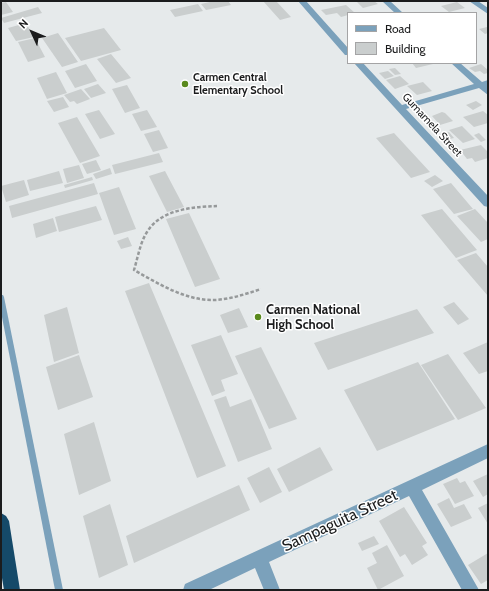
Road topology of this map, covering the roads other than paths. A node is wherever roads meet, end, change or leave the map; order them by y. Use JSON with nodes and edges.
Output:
{"nodes":[{"id":1,"x":302,"y":1,"type":"edge"},
{"id":2,"x":386,"y":1,"type":"edge"},
{"id":3,"x":473,"y":1,"type":"edge"},
{"id":4,"x":398,"y":12,"type":"edge"},
{"id":5,"x":488,"y":12,"type":"edge"},
{"id":6,"x":347,"y":52,"type":"edge"},
{"id":7,"x":359,"y":64,"type":"edge"},
{"id":8,"x":456,"y":64,"type":"edge"},
{"id":9,"x":484,"y":84,"type":"edge"},
{"id":10,"x":488,"y":92,"type":"edge"},
{"id":11,"x":400,"y":108,"type":"junction"},
{"id":12,"x":488,"y":203,"type":"edge"},
{"id":13,"x":1,"y":297,"type":"edge"},
{"id":14,"x":2,"y":311,"type":"edge"},
{"id":15,"x":488,"y":451,"type":"edge"},
{"id":16,"x":412,"y":487,"type":"junction"},
{"id":17,"x":1,"y":521,"type":"edge"},
{"id":18,"x":259,"y":558,"type":"junction"},
{"id":19,"x":12,"y":590,"type":"edge"},
{"id":20,"x":59,"y":590,"type":"edge"},
{"id":21,"x":191,"y":590,"type":"edge"},
{"id":22,"x":272,"y":590,"type":"edge"},
{"id":23,"x":471,"y":590,"type":"edge"}],
"edges":[{"from":1,"to":6,"type":"street"},
{"from":2,"to":4,"type":"street"},
{"from":3,"to":5,"type":"street"},
{"from":7,"to":11,"type":"street","name":"Gumamela Street"},
{"from":8,"to":9,"type":"street"},
{"from":9,"to":10,"type":"street"},
{"from":9,"to":11,"type":"street"},
{"from":11,"to":12,"type":"street","name":"Gumamela Street"},
{"from":13,"to":14,"type":"lane"},
{"from":14,"to":20,"type":"lane"},
{"from":15,"to":16,"type":"street","name":"Sampaguita Street"},
{"from":16,"to":18,"type":"street","name":"Sampaguita Street"},
{"from":16,"to":23,"type":"street"},
{"from":17,"to":19,"type":"highway"},
{"from":18,"to":21,"type":"street","name":"Sampaguita Street"},
{"from":18,"to":22,"type":"street"}]}
